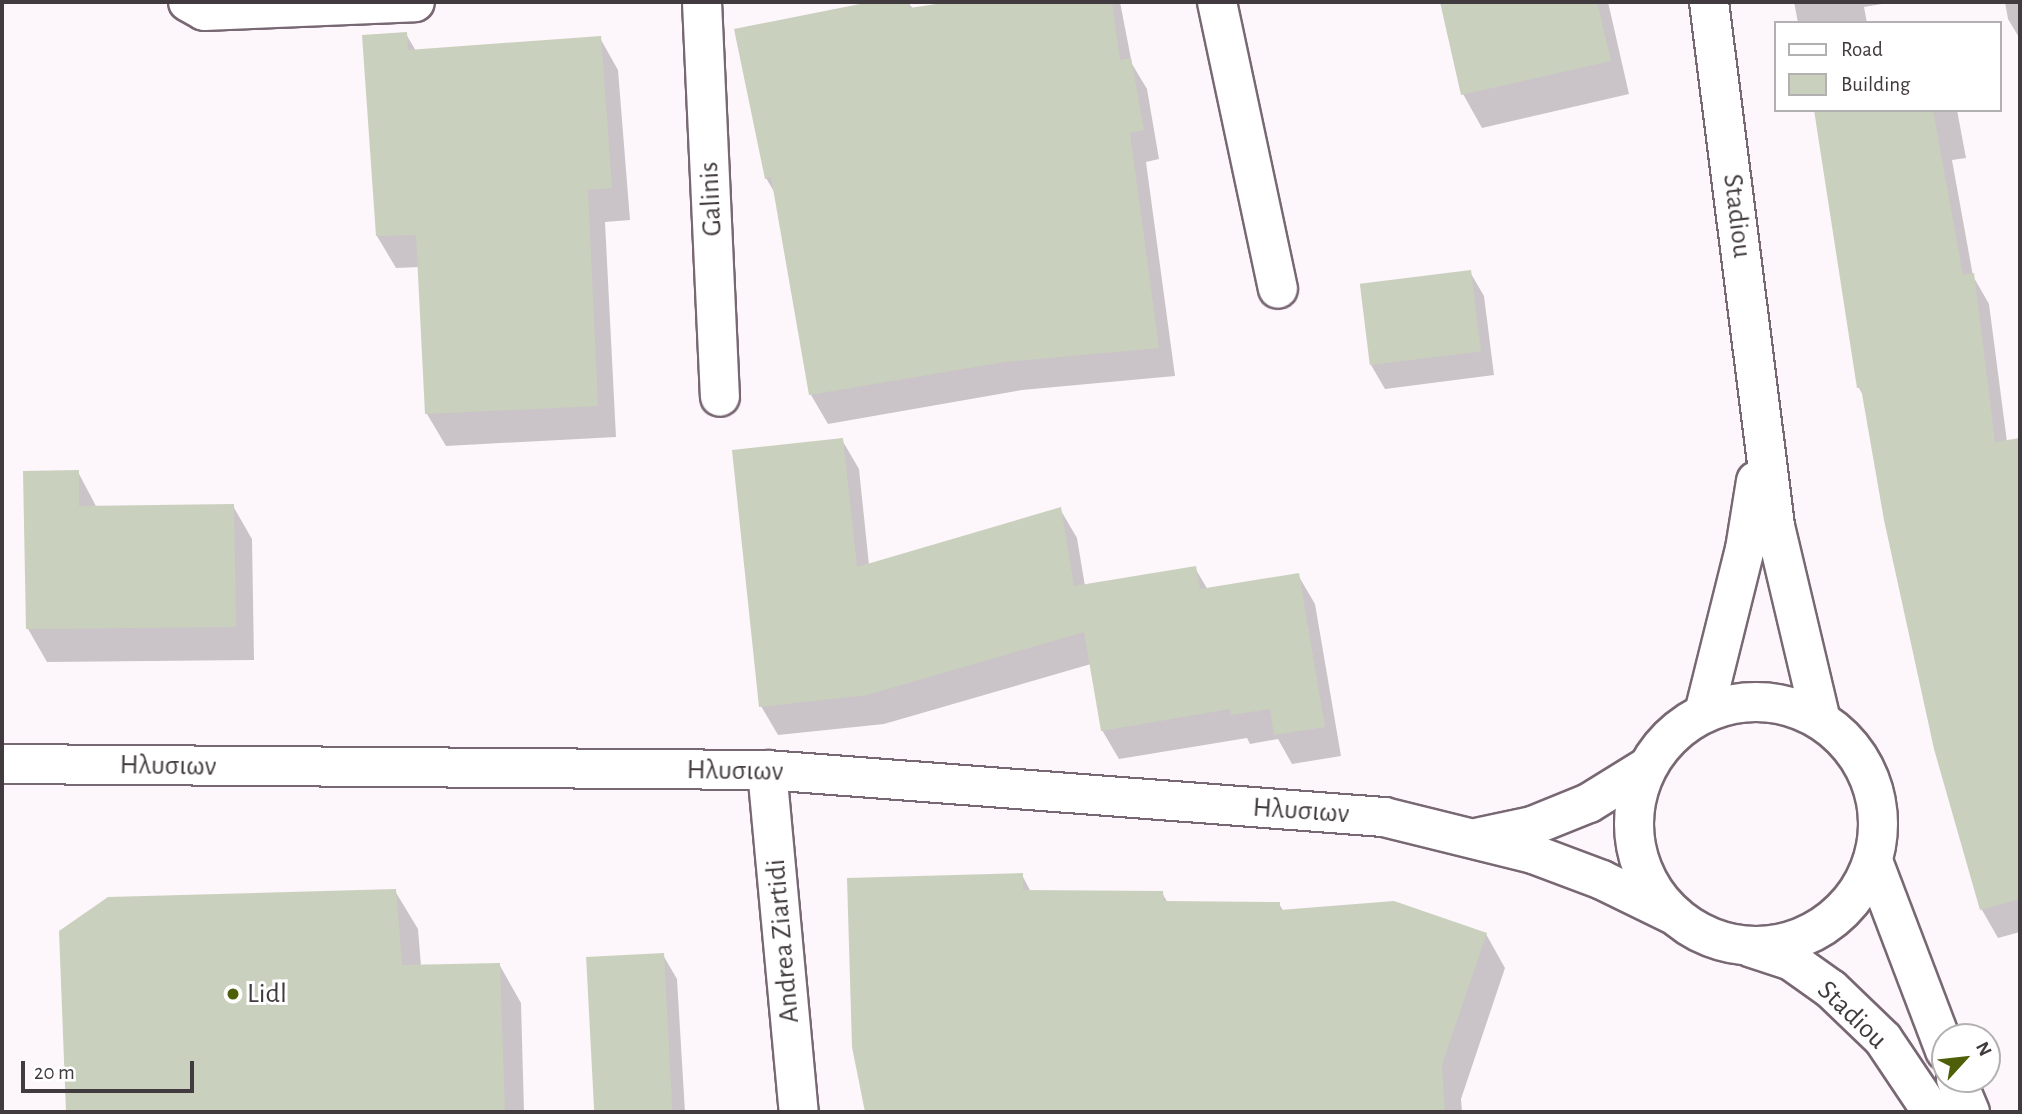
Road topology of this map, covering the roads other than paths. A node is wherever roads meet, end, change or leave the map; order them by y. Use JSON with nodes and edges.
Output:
{"nodes":[{"id":1,"x":188,"y":2,"type":"edge"},
{"id":2,"x":415,"y":2,"type":"edge"},
{"id":3,"x":702,"y":2,"type":"edge"},
{"id":4,"x":1217,"y":2,"type":"edge"},
{"id":5,"x":1709,"y":2,"type":"edge"},
{"id":6,"x":1278,"y":289,"type":"dead end"},
{"id":7,"x":720,"y":397,"type":"dead end"},
{"id":8,"x":1765,"y":430,"type":"junction"},
{"id":9,"x":1704,"y":713,"type":"junction"},
{"id":10,"x":1821,"y":720,"type":"junction"},
{"id":11,"x":2,"y":764,"type":"edge"},
{"id":12,"x":1647,"y":767,"type":"junction"},
{"id":13,"x":767,"y":770,"type":"junction"},
{"id":14,"x":1464,"y":840,"type":"junction"},
{"id":15,"x":1873,"y":861,"type":"junction"},
{"id":16,"x":1676,"y":916,"type":"junction"},
{"id":17,"x":1749,"y":947,"type":"junction"},
{"id":18,"x":1934,"y":1023,"type":"edge"},
{"id":19,"x":1962,"y":1093,"type":"edge"},
{"id":20,"x":799,"y":1112,"type":"edge"},
{"id":21,"x":1932,"y":1112,"type":"edge"},
{"id":22,"x":1970,"y":1112,"type":"edge"}],
"edges":[{"from":1,"to":2,"type":"street"},
{"from":3,"to":7,"type":"street","name":"Galinis"},
{"from":4,"to":6,"type":"street"},
{"from":5,"to":8,"type":"street","name":"Stadiou"},
{"from":8,"to":9,"type":"street","name":"Stadiou"},
{"from":8,"to":10,"type":"street","name":"Stadiou"},
{"from":9,"to":10,"type":"street"},
{"from":9,"to":12,"type":"street"},
{"from":10,"to":15,"type":"street"},
{"from":11,"to":13,"type":"street","name":"Ηλυσιων"},
{"from":12,"to":14,"type":"street","name":"Ηλυσιων"},
{"from":12,"to":16,"type":"street"},
{"from":13,"to":14,"type":"street","name":"Ηλυσιων"},
{"from":13,"to":20,"type":"street","name":"Andrea Ziartidi"},
{"from":14,"to":16,"type":"street","name":"Ηλυσιων"},
{"from":15,"to":17,"type":"street"},
{"from":15,"to":18,"type":"street","name":"Stadiou"},
{"from":16,"to":17,"type":"street"},
{"from":17,"to":21,"type":"street","name":"Stadiou"},
{"from":19,"to":22,"type":"street"}]}
